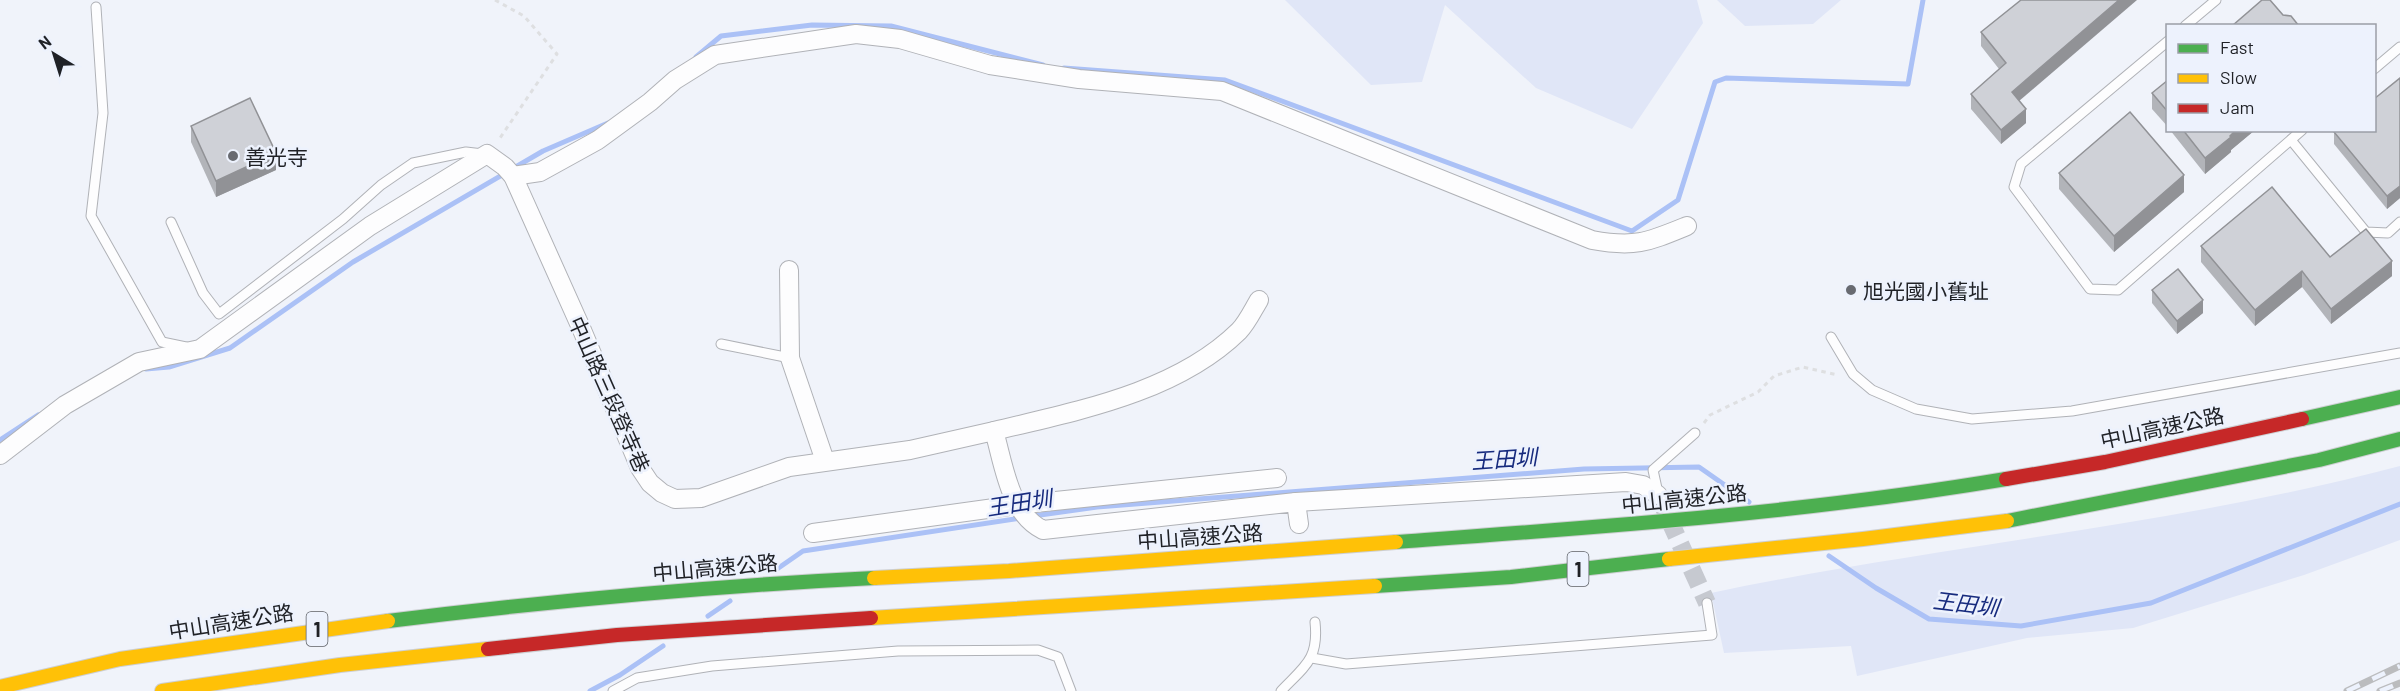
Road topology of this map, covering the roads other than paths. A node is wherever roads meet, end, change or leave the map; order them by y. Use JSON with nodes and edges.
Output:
{"nodes":[{"id":1,"x":2216,"y":0,"type":"edge"},
{"id":2,"x":96,"y":7,"type":"dead end"},
{"id":3,"x":2188,"y":24,"type":"edge"},
{"id":4,"x":2166,"y":43,"type":"edge"},
{"id":5,"x":2400,"y":47,"type":"edge"},
{"id":6,"x":2376,"y":67,"type":"edge"},
{"id":7,"x":2300,"y":132,"type":"edge"},
{"id":8,"x":2291,"y":140,"type":"junction"},
{"id":9,"x":487,"y":154,"type":"junction"},
{"id":10,"x":509,"y":171,"type":"junction"},
{"id":11,"x":171,"y":222,"type":"dead end"},
{"id":12,"x":2400,"y":222,"type":"edge"},
{"id":13,"x":1687,"y":226,"type":"dead end"},
{"id":14,"x":789,"y":270,"type":"dead end"},
{"id":15,"x":1259,"y":300,"type":"dead end"},
{"id":16,"x":1831,"y":337,"type":"dead end"},
{"id":17,"x":721,"y":344,"type":"dead end"},
{"id":18,"x":200,"y":349,"type":"junction"},
{"id":19,"x":2400,"y":353,"type":"edge"},
{"id":20,"x":790,"y":358,"type":"junction"},
{"id":21,"x":2400,"y":397,"type":"edge"},
{"id":22,"x":994,"y":430,"type":"junction"},
{"id":23,"x":1695,"y":434,"type":"road end"},
{"id":24,"x":2400,"y":439,"type":"edge"},
{"id":25,"x":0,"y":455,"type":"edge"},
{"id":26,"x":825,"y":461,"type":"junction"},
{"id":27,"x":1277,"y":478,"type":"dead end"},
{"id":28,"x":1658,"y":495,"type":"joint"},
{"id":29,"x":1296,"y":502,"type":"junction"},
{"id":30,"x":1016,"y":505,"type":"junction"},
{"id":31,"x":1299,"y":524,"type":"dead end"},
{"id":32,"x":813,"y":533,"type":"dead end"},
{"id":33,"x":1707,"y":603,"type":"tunnel mouth"},
{"id":34,"x":1315,"y":622,"type":"dead end"},
{"id":35,"x":1312,"y":658,"type":"junction"},
{"id":36,"x":0,"y":687,"type":"edge"},
{"id":37,"x":162,"y":691,"type":"edge"},
{"id":38,"x":613,"y":691,"type":"edge"},
{"id":39,"x":1071,"y":691,"type":"edge"},
{"id":40,"x":1281,"y":691,"type":"edge"}],
"edges":[{"from":1,"to":3,"type":"lane"},
{"from":2,"to":18,"type":"lane"},
{"from":4,"to":8,"type":"lane"},
{"from":5,"to":6,"type":"lane"},
{"from":7,"to":8,"type":"lane"},
{"from":8,"to":12,"type":"lane"},
{"from":9,"to":10,"type":"street"},
{"from":9,"to":11,"type":"lane"},
{"from":9,"to":18,"type":"street"},
{"from":10,"to":13,"type":"street"},
{"from":10,"to":26,"type":"street","name":"中山路三段登寺巷"},
{"from":14,"to":20,"type":"street"},
{"from":15,"to":22,"type":"street","name":"中山路三段登寺巷"},
{"from":16,"to":19,"type":"lane"},
{"from":17,"to":20,"type":"lane"},
{"from":18,"to":25,"type":"street"},
{"from":20,"to":26,"type":"street"},
{"from":21,"to":36,"type":"highway","name":"中山高速公路","number":"1"},
{"from":22,"to":26,"type":"street","name":"中山路三段登寺巷"},
{"from":22,"to":30,"type":"street"},
{"from":23,"to":28,"type":"lane"},
{"from":24,"to":37,"type":"highway","number":"1"},
{"from":27,"to":30,"type":"street"},
{"from":28,"to":29,"type":"street"},
{"from":29,"to":30,"type":"street"},
{"from":29,"to":31,"type":"street"},
{"from":30,"to":32,"type":"street"},
{"from":33,"to":35,"type":"lane"},
{"from":34,"to":35,"type":"lane"},
{"from":35,"to":40,"type":"lane"},
{"from":38,"to":39,"type":"lane"}]}
